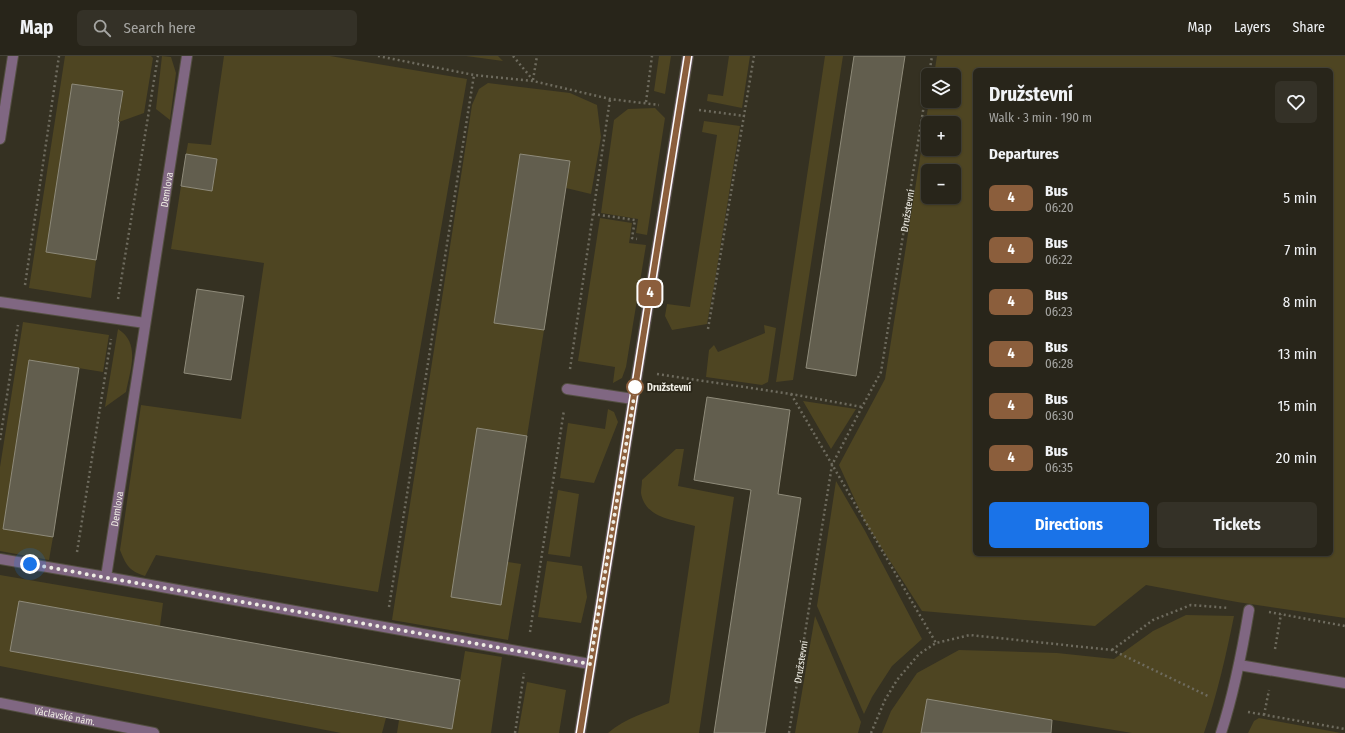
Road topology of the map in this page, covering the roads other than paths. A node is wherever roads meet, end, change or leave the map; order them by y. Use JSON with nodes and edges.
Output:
{"nodes":[{"id":1,"x":13,"y":56,"type":"edge"},
{"id":2,"x":187,"y":56,"type":"edge"},
{"id":3,"x":688,"y":56,"type":"edge"},
{"id":4,"x":0,"y":139,"type":"edge"},
{"id":5,"x":0,"y":302,"type":"edge"},
{"id":6,"x":145,"y":323,"type":"junction"},
{"id":7,"x":567,"y":388,"type":"road end"},
{"id":8,"x":633,"y":399,"type":"junction"},
{"id":9,"x":0,"y":559,"type":"edge"},
{"id":10,"x":106,"y":577,"type":"junction"},
{"id":11,"x":1249,"y":610,"type":"dead end"},
{"id":12,"x":590,"y":664,"type":"junction"},
{"id":13,"x":1239,"y":665,"type":"junction"},
{"id":14,"x":1345,"y":683,"type":"edge"},
{"id":15,"x":0,"y":703,"type":"edge"},
{"id":16,"x":154,"y":733,"type":"edge"},
{"id":17,"x":580,"y":733,"type":"edge"},
{"id":18,"x":1221,"y":733,"type":"edge"}],
"edges":[{"from":1,"to":4,"type":"street"},
{"from":2,"to":6,"type":"street","name":"Demlova"},
{"from":3,"to":8,"type":"street"},
{"from":5,"to":6,"type":"street"},
{"from":6,"to":10,"type":"street","name":"Demlova"},
{"from":7,"to":8,"type":"street"},
{"from":8,"to":12,"type":"street"},
{"from":9,"to":10,"type":"street"},
{"from":10,"to":12,"type":"street"},
{"from":11,"to":13,"type":"street"},
{"from":12,"to":17,"type":"street"},
{"from":13,"to":14,"type":"street"},
{"from":13,"to":18,"type":"street"},
{"from":15,"to":16,"type":"street","name":"Václavské nám."}]}
